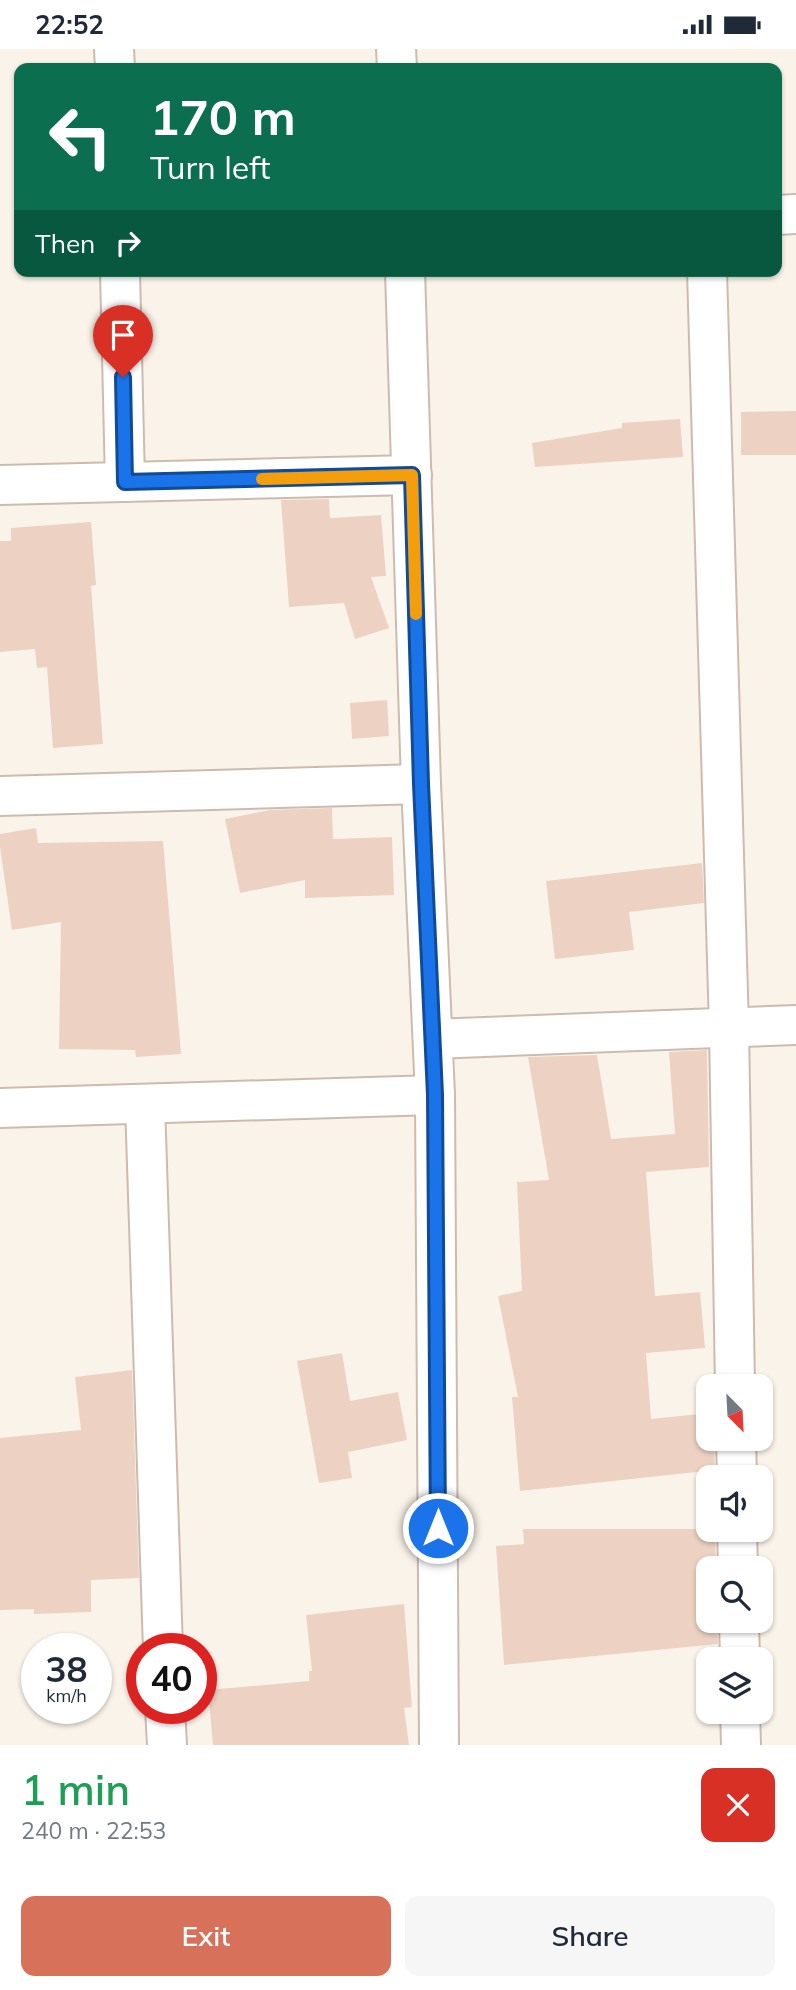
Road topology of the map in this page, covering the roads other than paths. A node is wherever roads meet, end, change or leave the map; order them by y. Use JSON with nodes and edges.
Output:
{"nodes":[{"id":1,"x":120,"y":277,"type":"edge"},
{"id":2,"x":405,"y":277,"type":"edge"},
{"id":3,"x":707,"y":277,"type":"edge"},
{"id":4,"x":412,"y":475,"type":"junction"},
{"id":5,"x":125,"y":482,"type":"junction"},
{"id":6,"x":0,"y":485,"type":"edge"},
{"id":7,"x":421,"y":784,"type":"junction"},
{"id":8,"x":0,"y":796,"type":"edge"},
{"id":9,"x":796,"y":1025,"type":"edge"},
{"id":10,"x":729,"y":1028,"type":"junction"},
{"id":11,"x":433,"y":1039,"type":"junction"},
{"id":12,"x":435,"y":1095,"type":"junction"},
{"id":13,"x":145,"y":1104,"type":"junction"},
{"id":14,"x":0,"y":1108,"type":"edge"},
{"id":15,"x":735,"y":1374,"type":"edge"},
{"id":16,"x":162,"y":1633,"type":"edge"},
{"id":17,"x":166,"y":1724,"type":"edge"},
{"id":18,"x":740,"y":1724,"type":"edge"},
{"id":19,"x":167,"y":1745,"type":"edge"},
{"id":20,"x":439,"y":1745,"type":"edge"},
{"id":21,"x":741,"y":1745,"type":"edge"}],
"edges":[{"from":1,"to":5,"type":"street"},
{"from":2,"to":4,"type":"street"},
{"from":3,"to":10,"type":"street"},
{"from":4,"to":5,"type":"street"},
{"from":4,"to":7,"type":"street"},
{"from":5,"to":6,"type":"street"},
{"from":7,"to":8,"type":"street"},
{"from":7,"to":11,"type":"street"},
{"from":9,"to":10,"type":"street"},
{"from":10,"to":11,"type":"street"},
{"from":10,"to":15,"type":"street"},
{"from":11,"to":12,"type":"street"},
{"from":12,"to":13,"type":"street"},
{"from":12,"to":20,"type":"street"},
{"from":13,"to":14,"type":"street"},
{"from":13,"to":16,"type":"street"},
{"from":17,"to":19,"type":"street"},
{"from":18,"to":21,"type":"street"}]}
